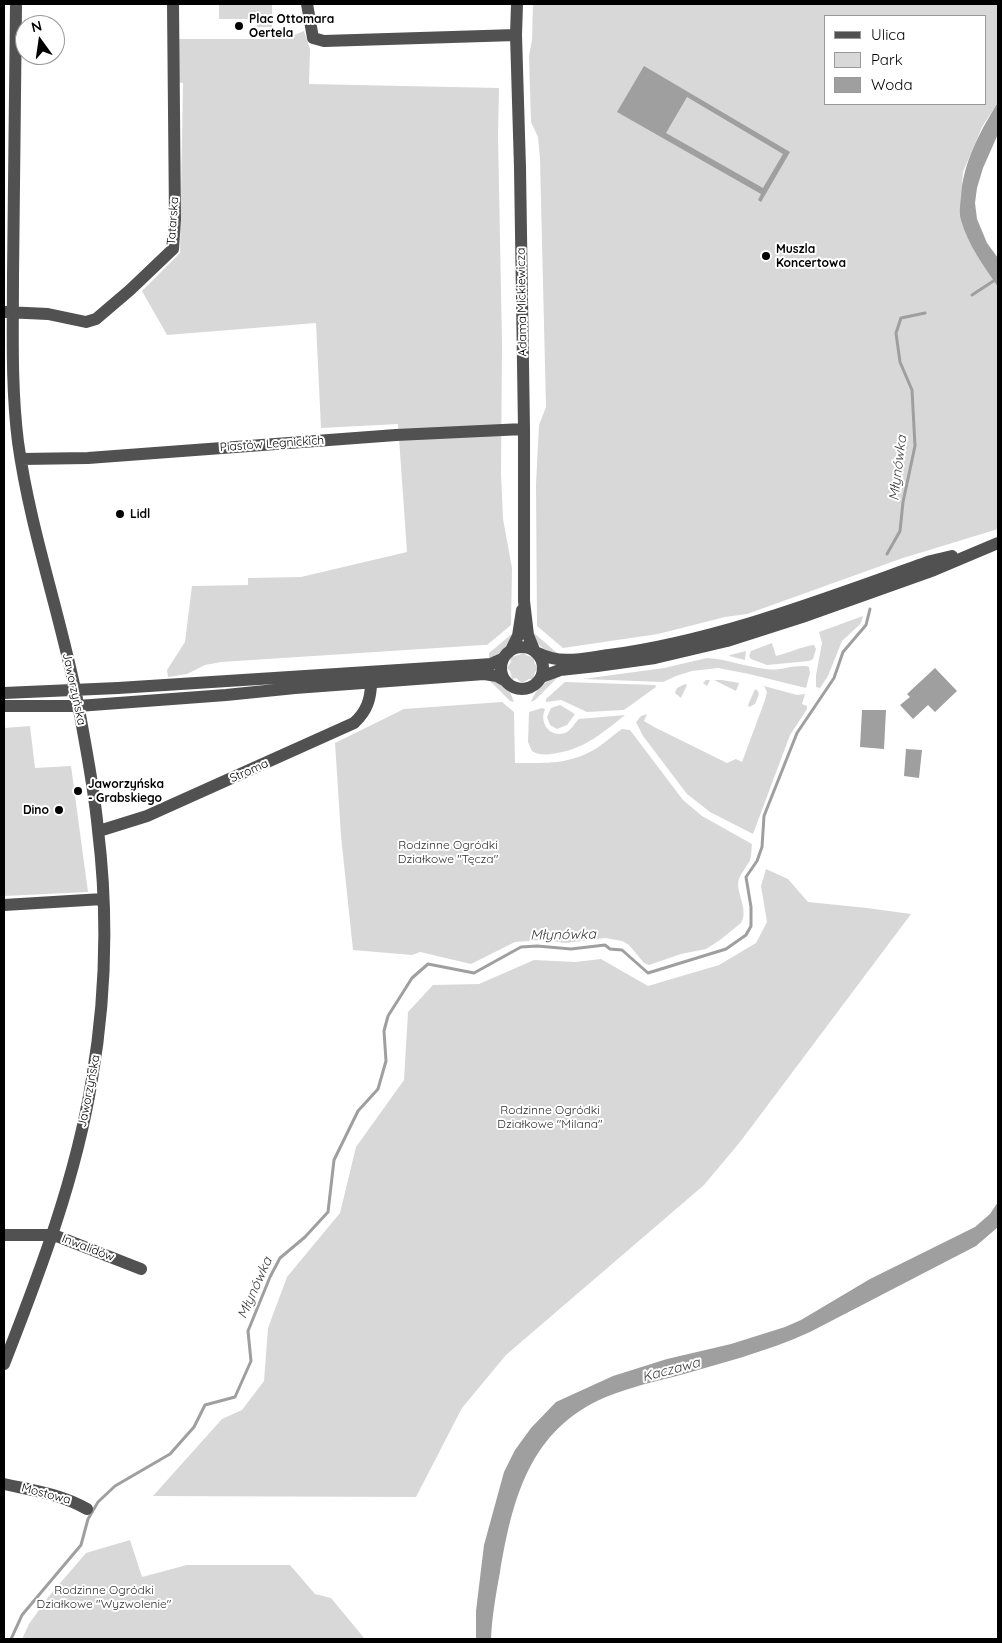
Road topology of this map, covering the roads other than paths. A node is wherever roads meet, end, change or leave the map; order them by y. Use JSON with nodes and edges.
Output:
{"nodes":[{"id":1,"x":16,"y":4,"type":"edge"},
{"id":2,"x":174,"y":4,"type":"edge"},
{"id":3,"x":306,"y":4,"type":"edge"},
{"id":4,"x":517,"y":4,"type":"edge"},
{"id":5,"x":516,"y":35,"type":"junction"},
{"id":6,"x":8,"y":312,"type":"edge"},
{"id":7,"x":524,"y":429,"type":"junction"},
{"id":8,"x":21,"y":459,"type":"junction"},
{"id":9,"x":998,"y":543,"type":"edge"},
{"id":10,"x":524,"y":601,"type":"junction"},
{"id":11,"x":800,"y":612,"type":"junction"},
{"id":12,"x":512,"y":648,"type":"junction"},
{"id":13,"x":536,"y":652,"type":"junction"},
{"id":14,"x":502,"y":659,"type":"junction"},
{"id":15,"x":541,"y":677,"type":"junction"},
{"id":16,"x":504,"y":680,"type":"junction"},
{"id":17,"x":371,"y":682,"type":"junction"},
{"id":18,"x":75,"y":690,"type":"junction"},
{"id":19,"x":4,"y":693,"type":"edge"},
{"id":20,"x":4,"y":706,"type":"edge"},
{"id":21,"x":78,"y":706,"type":"junction"},
{"id":22,"x":99,"y":831,"type":"junction"},
{"id":23,"x":103,"y":898,"type":"junction"},
{"id":24,"x":4,"y":905,"type":"edge"},
{"id":25,"x":4,"y":1235,"type":"edge"},
{"id":26,"x":52,"y":1235,"type":"junction"},
{"id":27,"x":140,"y":1270,"type":"dead end"},
{"id":28,"x":4,"y":1364,"type":"edge"},
{"id":29,"x":4,"y":1484,"type":"edge"},
{"id":30,"x":86,"y":1509,"type":"dead end"}],
"edges":[{"from":1,"to":6,"type":"street","name":"Jaworzyńska"},
{"from":2,"to":6,"type":"street","name":"Tatarska"},
{"from":3,"to":5,"type":"street"},
{"from":4,"to":5,"type":"street","name":"Adama Mickiewicza"},
{"from":5,"to":7,"type":"street","name":"Adama Mickiewicza"},
{"from":6,"to":8,"type":"street","name":"Jaworzyńska"},
{"from":7,"to":8,"type":"street","name":"Piastów Legnickich"},
{"from":7,"to":10,"type":"street","name":"Adama Mickiewicza"},
{"from":8,"to":18,"type":"street","name":"Jaworzyńska"},
{"from":9,"to":11,"type":"street"},
{"from":10,"to":12,"type":"street","name":"Adama Mickiewicza"},
{"from":10,"to":13,"type":"street","name":"Adama Mickiewicza"},
{"from":11,"to":13,"type":"street"},
{"from":11,"to":15,"type":"street"},
{"from":12,"to":13,"type":"street"},
{"from":12,"to":14,"type":"street"},
{"from":13,"to":15,"type":"street"},
{"from":14,"to":16,"type":"street"},
{"from":14,"to":18,"type":"street"},
{"from":15,"to":16,"type":"street"},
{"from":16,"to":17,"type":"street"},
{"from":17,"to":21,"type":"street"},
{"from":17,"to":22,"type":"street","name":"Stroma"},
{"from":18,"to":19,"type":"street"},
{"from":18,"to":21,"type":"street","name":"Jaworzyńska"},
{"from":20,"to":21,"type":"street"},
{"from":21,"to":22,"type":"street","name":"Jaworzyńska"},
{"from":22,"to":23,"type":"street","name":"Jaworzyńska"},
{"from":23,"to":24,"type":"street"},
{"from":23,"to":26,"type":"street","name":"Jaworzyńska"},
{"from":25,"to":26,"type":"street","name":"Inwalidów"},
{"from":26,"to":27,"type":"street","name":"Inwalidów"},
{"from":26,"to":28,"type":"street","name":"Jaworzyńska"},
{"from":29,"to":30,"type":"street","name":"Mostowa"}]}
